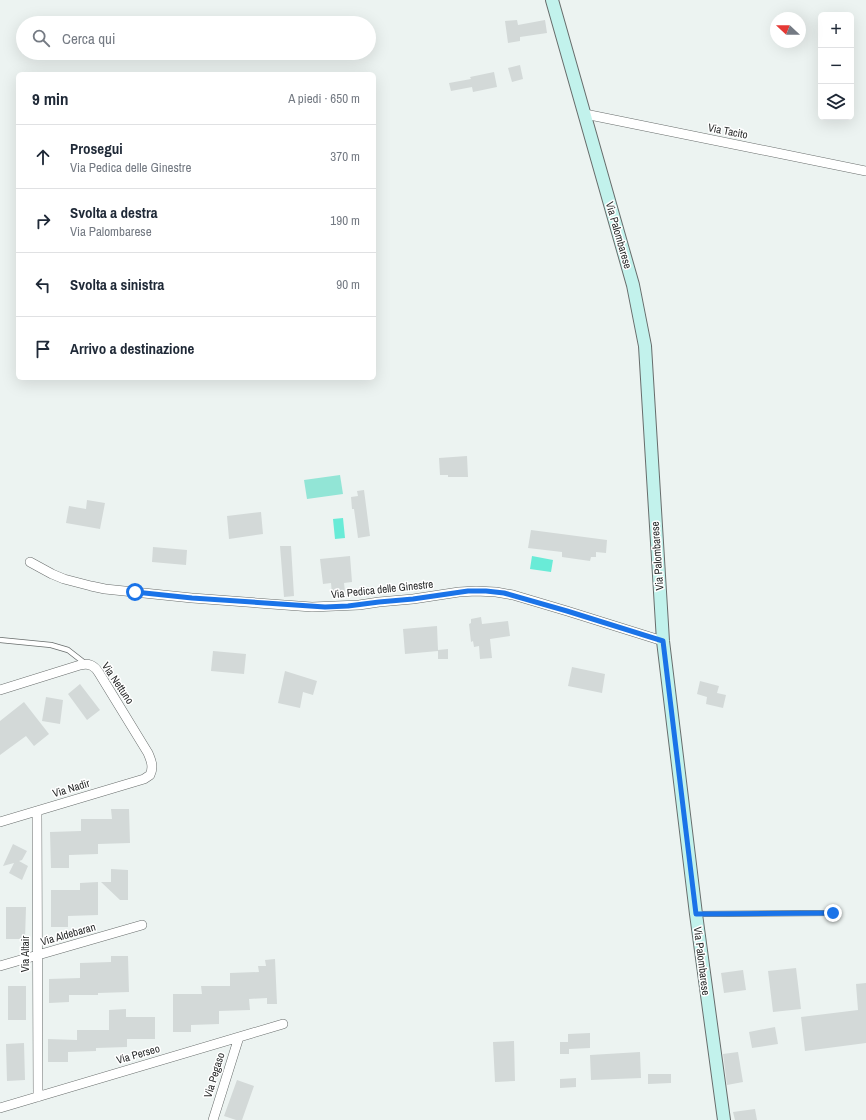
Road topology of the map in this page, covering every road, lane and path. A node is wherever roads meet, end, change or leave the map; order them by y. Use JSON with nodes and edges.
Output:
{"nodes":[{"id":1,"x":552,"y":0,"type":"edge"},
{"id":2,"x":585,"y":114,"type":"junction"},
{"id":3,"x":866,"y":172,"type":"edge"},
{"id":4,"x":30,"y":562,"type":"dead end"},
{"id":5,"x":0,"y":640,"type":"edge"},
{"id":6,"x":663,"y":641,"type":"junction"},
{"id":7,"x":86,"y":664,"type":"junction"},
{"id":8,"x":0,"y":690,"type":"edge"},
{"id":9,"x":148,"y":777,"type":"joint"},
{"id":10,"x":37,"y":811,"type":"junction"},
{"id":11,"x":0,"y":822,"type":"edge"},
{"id":12,"x":833,"y":913,"type":"dead end"},
{"id":13,"x":696,"y":914,"type":"junction"},
{"id":14,"x":142,"y":925,"type":"dead end"},
{"id":15,"x":37,"y":955,"type":"junction"},
{"id":16,"x":0,"y":966,"type":"edge"},
{"id":17,"x":283,"y":1024,"type":"dead end"},
{"id":18,"x":239,"y":1037,"type":"junction"},
{"id":19,"x":38,"y":1096,"type":"junction"},
{"id":20,"x":0,"y":1108,"type":"edge"},
{"id":21,"x":213,"y":1120,"type":"edge"},
{"id":22,"x":724,"y":1120,"type":"edge"}],
"edges":[{"from":1,"to":2,"type":"main road","name":"Via Palombarese"},
{"from":2,"to":3,"type":"street","name":"Via Tacito"},
{"from":2,"to":6,"type":"main road","name":"Via Palombarese"},
{"from":4,"to":6,"type":"street","name":"Via Pedica delle Ginestre"},
{"from":5,"to":7,"type":"lane"},
{"from":6,"to":13,"type":"main road","name":"Via Palombarese"},
{"from":7,"to":8,"type":"street","name":"Via Nettuno"},
{"from":7,"to":9,"type":"street","name":"Via Nettuno"},
{"from":9,"to":10,"type":"street","name":"Via Nadir"},
{"from":10,"to":11,"type":"street","name":"Via Nadir"},
{"from":10,"to":15,"type":"street","name":"Via Altair"},
{"from":12,"to":13,"type":"lane"},
{"from":13,"to":22,"type":"main road","name":"Via Palombarese"},
{"from":14,"to":15,"type":"street","name":"Via Aldebaran"},
{"from":15,"to":16,"type":"street","name":"Via Aldebaran"},
{"from":15,"to":19,"type":"street","name":"Via Altair"},
{"from":17,"to":18,"type":"street","name":"Via Perseo"},
{"from":18,"to":19,"type":"street","name":"Via Perseo"},
{"from":18,"to":21,"type":"street","name":"Via Pegaso"},
{"from":19,"to":20,"type":"street","name":"Via Perseo"}]}
